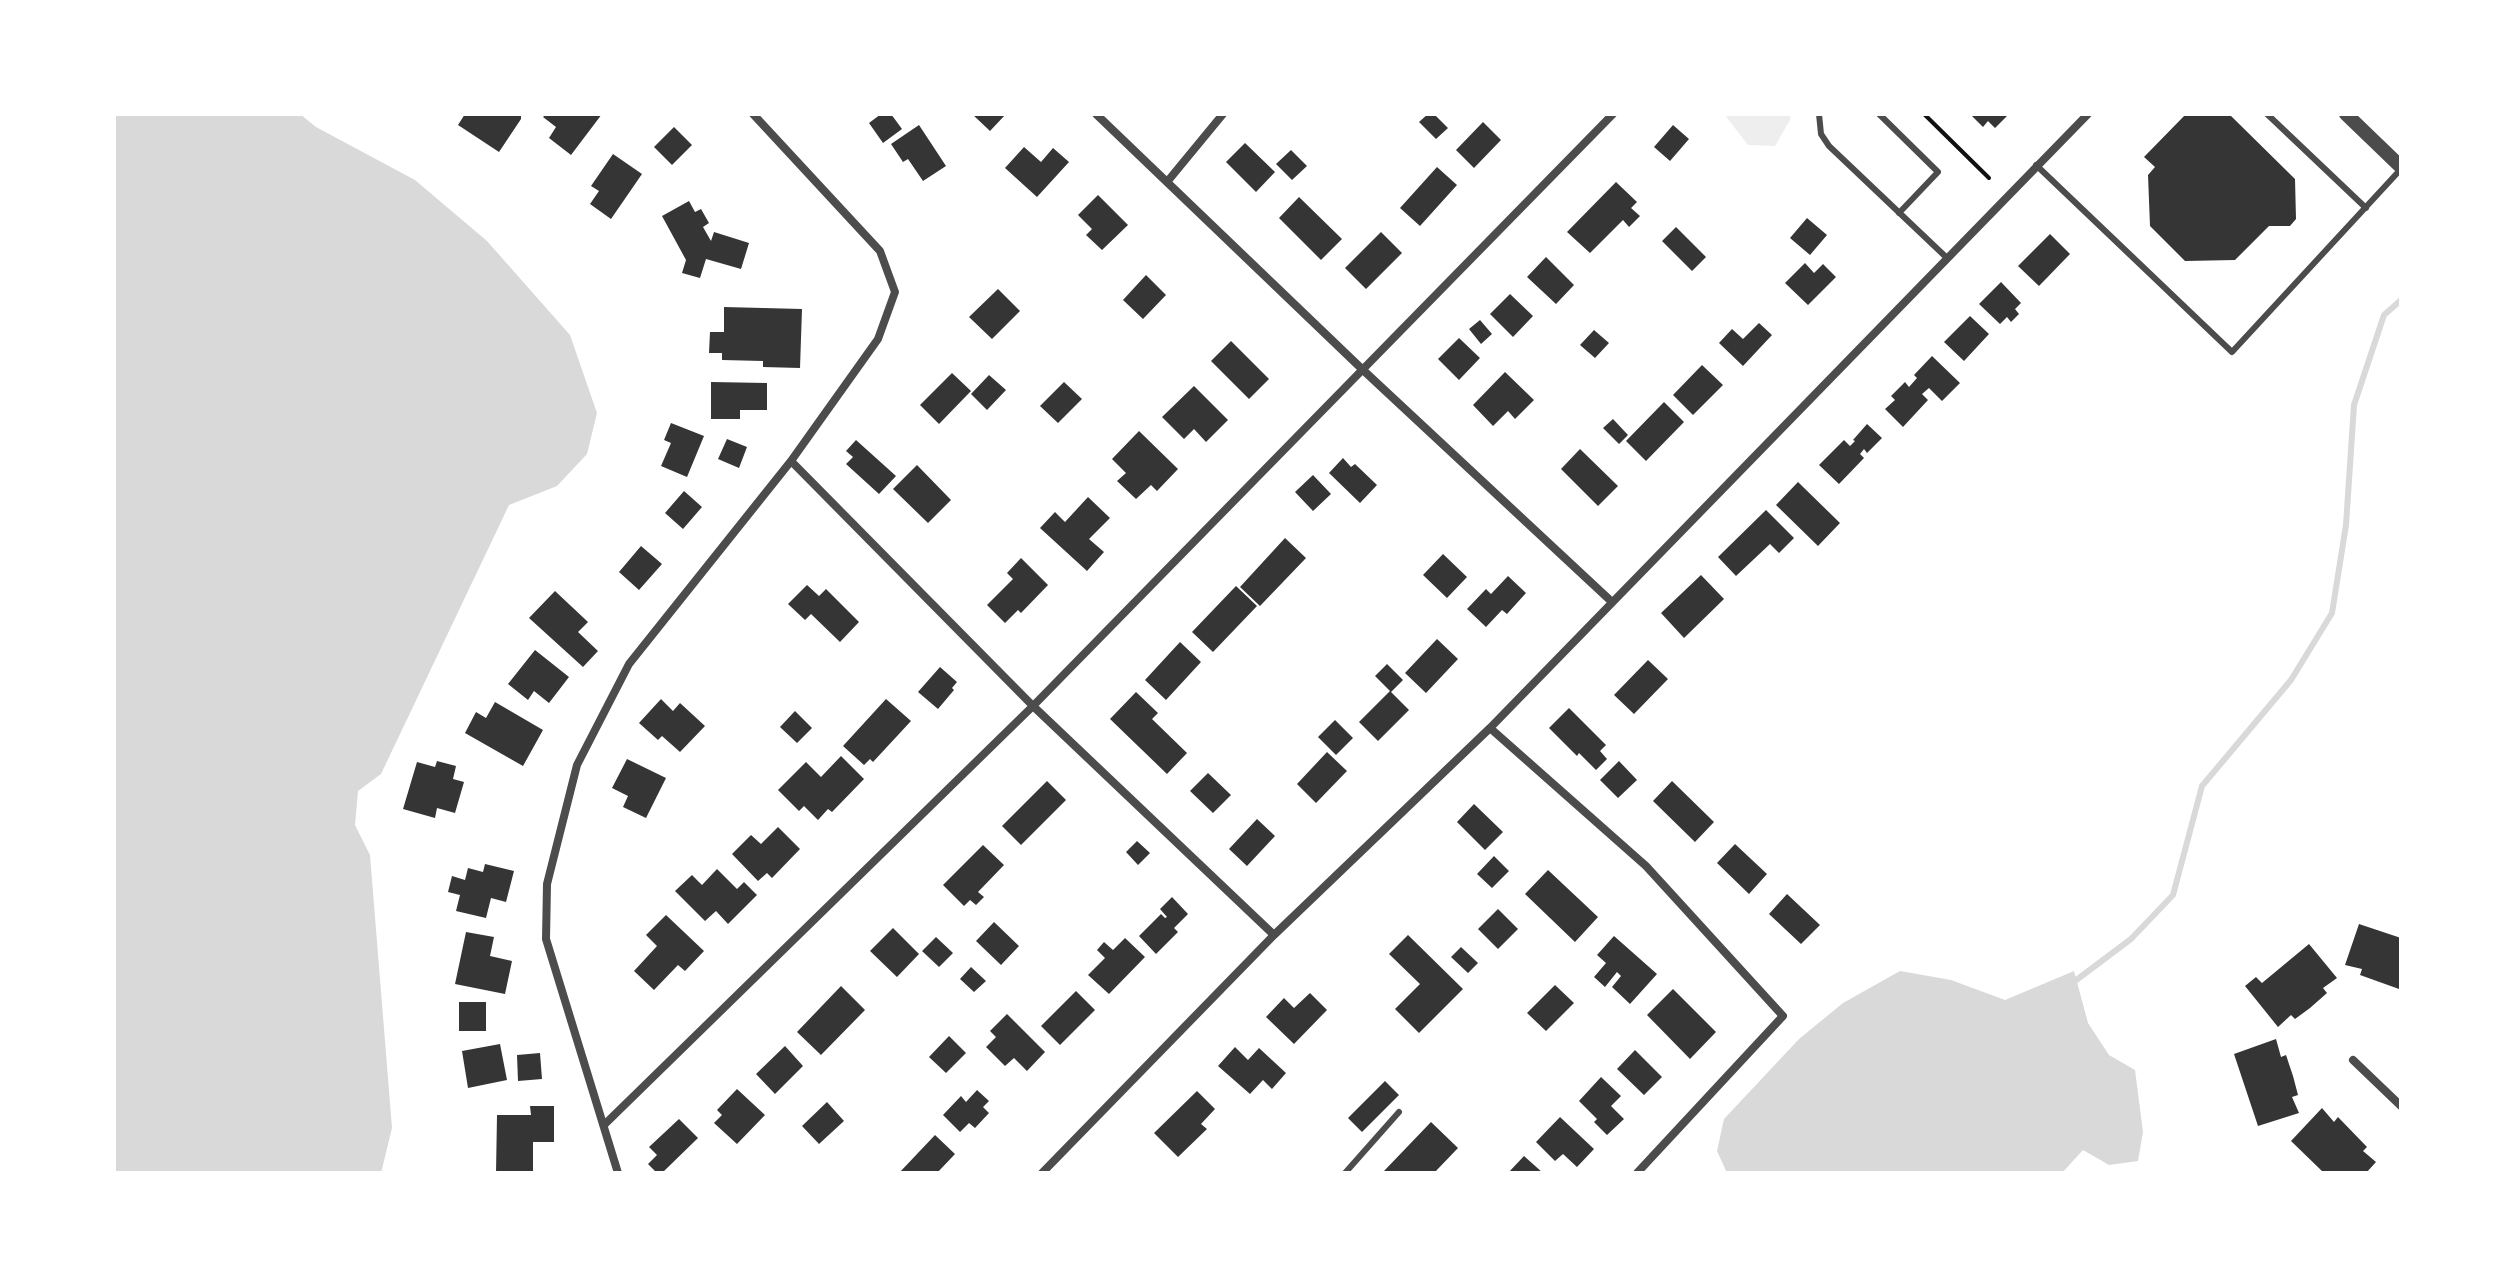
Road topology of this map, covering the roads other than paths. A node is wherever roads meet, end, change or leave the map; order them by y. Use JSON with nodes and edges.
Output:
{"nodes":[{"id":1,"x":753,"y":114,"type":"edge"},
{"id":2,"x":1096,"y":114,"type":"edge"},
{"id":3,"x":1223,"y":114,"type":"edge"},
{"id":4,"x":1613,"y":114,"type":"edge"},
{"id":5,"x":1819,"y":114,"type":"edge"},
{"id":6,"x":1879,"y":114,"type":"edge"},
{"id":7,"x":2088,"y":114,"type":"edge"},
{"id":8,"x":2267,"y":114,"type":"edge"},
{"id":9,"x":2346,"y":114,"type":"edge"},
{"id":10,"x":2036,"y":165,"type":"junction"},
{"id":11,"x":2401,"y":168,"type":"edge"},
{"id":12,"x":1167,"y":182,"type":"junction"},
{"id":13,"x":2366,"y":208,"type":"junction"},
{"id":14,"x":1899,"y":213,"type":"junction"},
{"id":15,"x":1947,"y":258,"type":"junction"},
{"id":16,"x":1363,"y":370,"type":"junction"},
{"id":17,"x":791,"y":461,"type":"junction"},
{"id":18,"x":1612,"y":602,"type":"junction"},
{"id":19,"x":1033,"y":706,"type":"junction"},
{"id":20,"x":1490,"y":728,"type":"junction"},
{"id":21,"x":1274,"y":935,"type":"junction"},
{"id":22,"x":2353,"y":1060,"type":"dead end"},
{"id":23,"x":2401,"y":1106,"type":"edge"},
{"id":24,"x":1399,"y":1112,"type":"dead end"},
{"id":25,"x":605,"y":1124,"type":"junction"},
{"id":26,"x":618,"y":1173,"type":"edge"},
{"id":27,"x":1042,"y":1173,"type":"edge"},
{"id":28,"x":1345,"y":1173,"type":"edge"},
{"id":29,"x":1637,"y":1173,"type":"edge"}],
"edges":[{"from":1,"to":17,"type":"street"},
{"from":2,"to":12,"type":"street"},
{"from":3,"to":12,"type":"street"},
{"from":4,"to":16,"type":"street"},
{"from":5,"to":14,"type":"lane"},
{"from":6,"to":14,"type":"lane"},
{"from":7,"to":10,"type":"street"},
{"from":8,"to":13,"type":"lane"},
{"from":9,"to":11,"type":"street"},
{"from":10,"to":13,"type":"lane"},
{"from":10,"to":15,"type":"street"},
{"from":11,"to":13,"type":"lane"},
{"from":12,"to":16,"type":"street"},
{"from":14,"to":15,"type":"lane"},
{"from":15,"to":18,"type":"street"},
{"from":16,"to":18,"type":"street"},
{"from":16,"to":19,"type":"street"},
{"from":17,"to":19,"type":"street"},
{"from":17,"to":25,"type":"street"},
{"from":18,"to":20,"type":"street"},
{"from":19,"to":21,"type":"street"},
{"from":19,"to":25,"type":"street"},
{"from":20,"to":21,"type":"street"},
{"from":20,"to":29,"type":"street"},
{"from":21,"to":27,"type":"street"},
{"from":22,"to":23,"type":"street"},
{"from":24,"to":28,"type":"lane"},
{"from":25,"to":26,"type":"street"}]}
